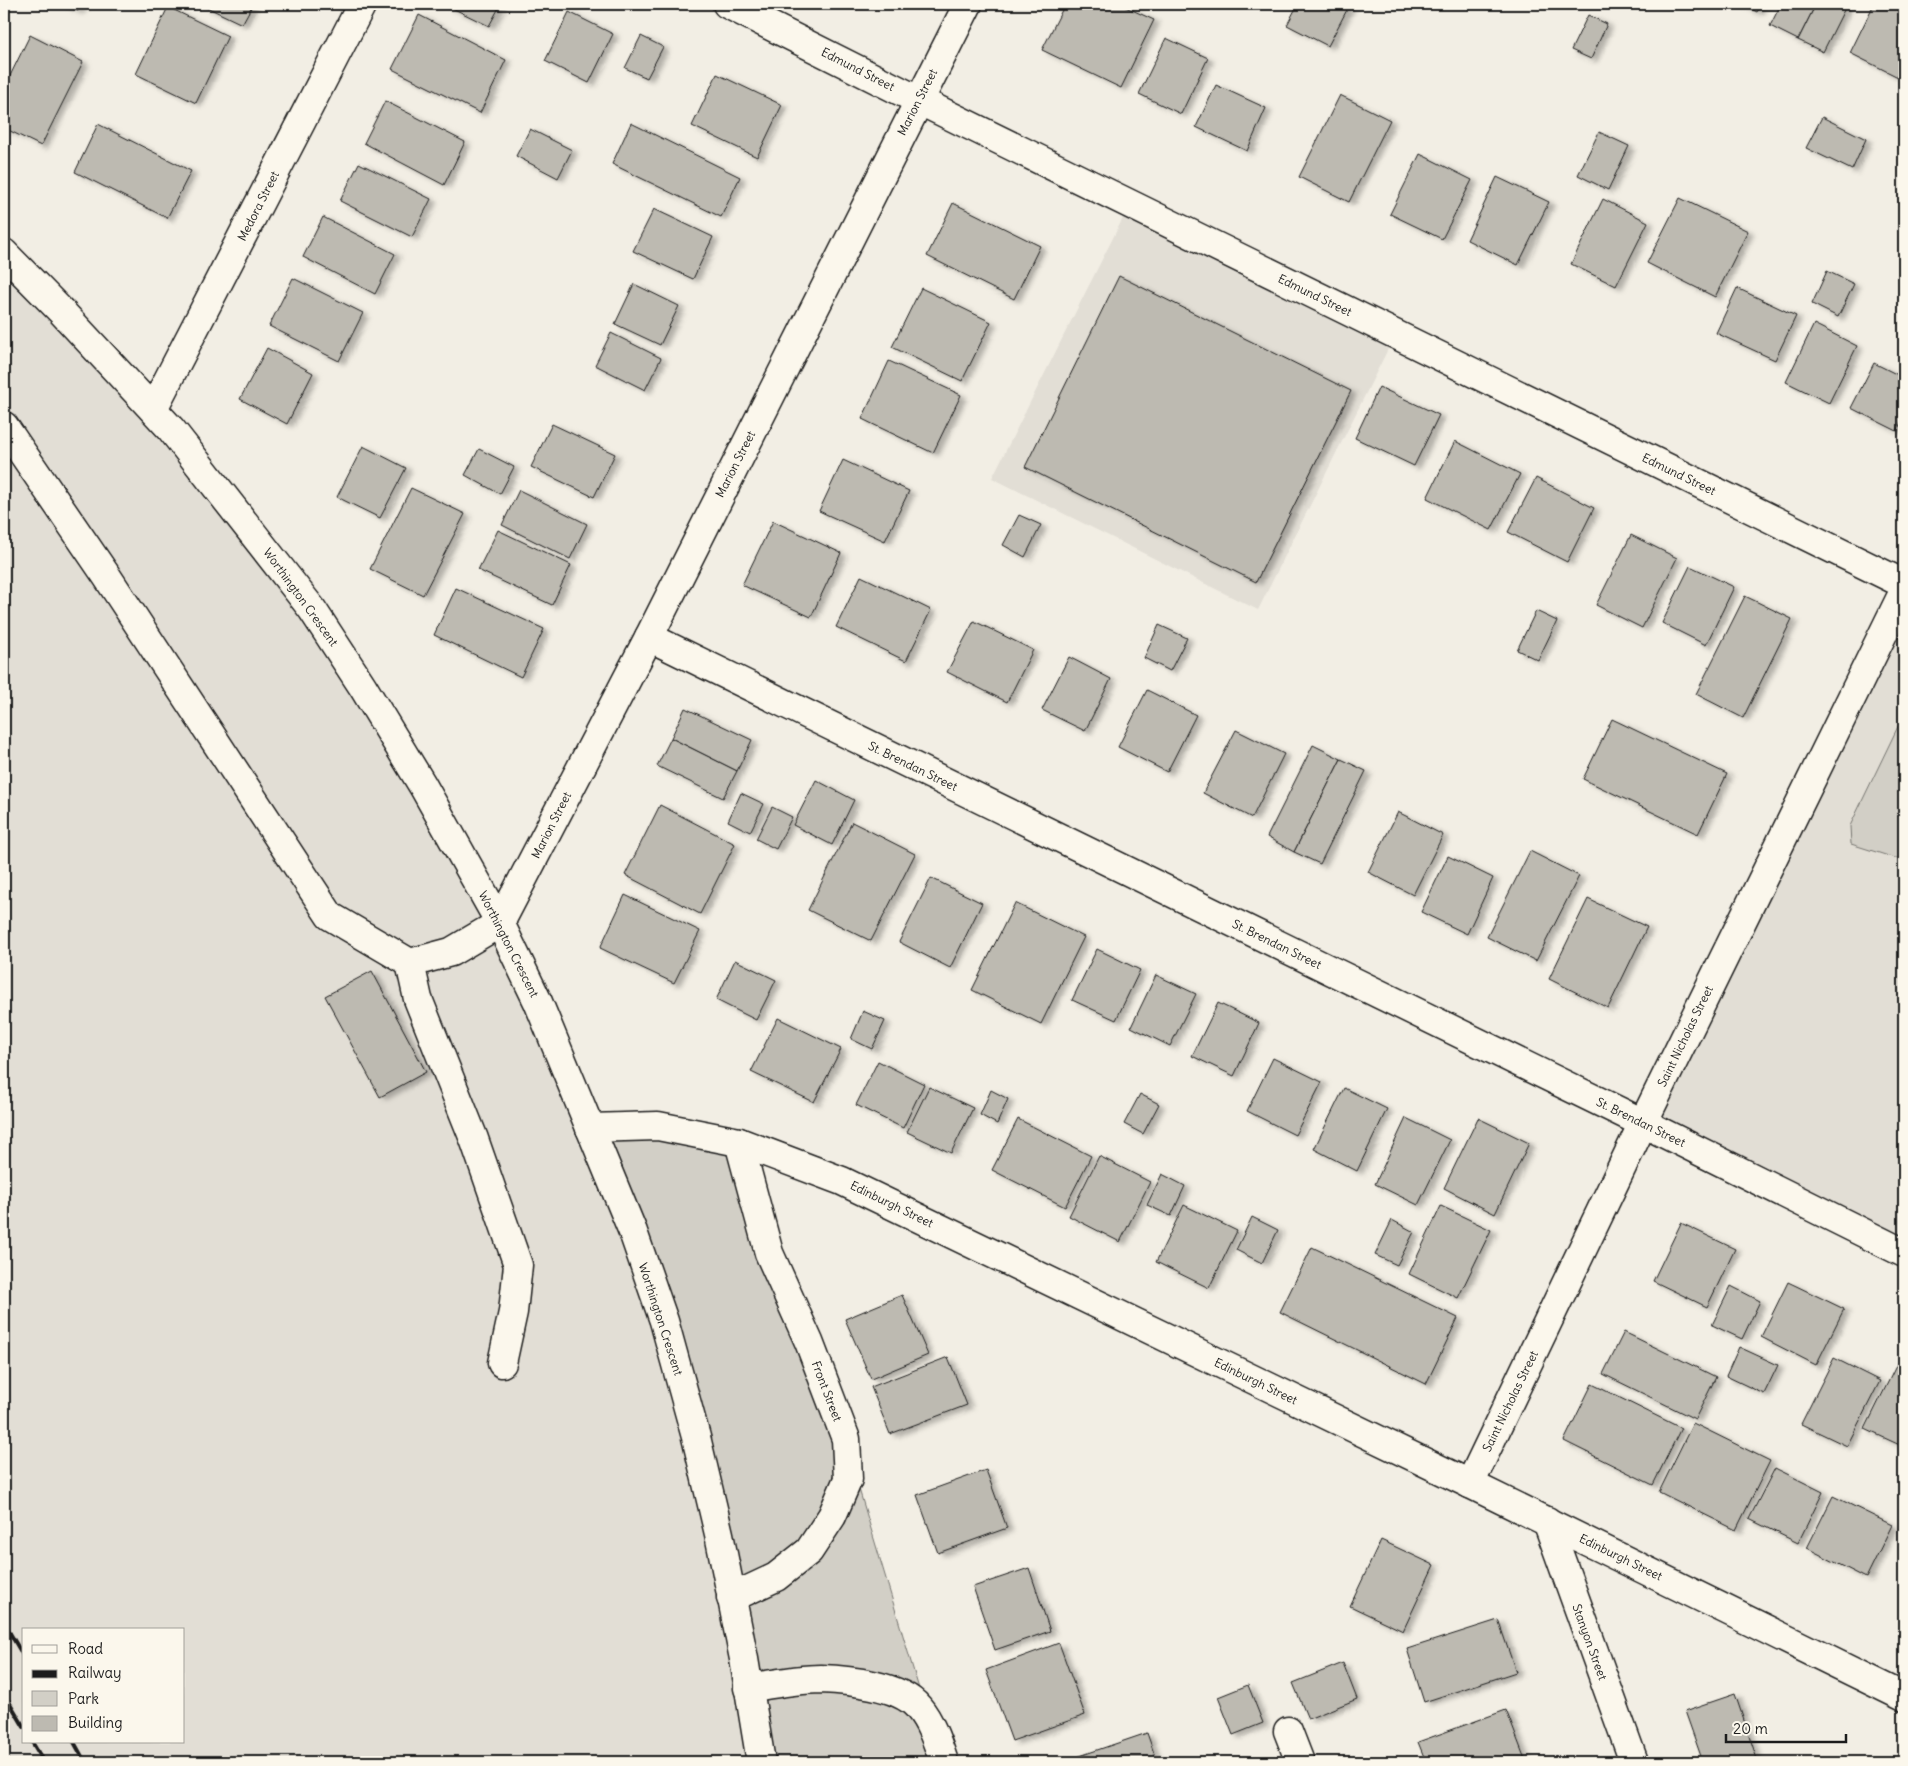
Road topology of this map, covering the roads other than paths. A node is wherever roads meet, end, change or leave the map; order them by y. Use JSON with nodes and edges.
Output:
{"nodes":[{"id":1,"x":362,"y":4,"type":"edge"},
{"id":2,"x":728,"y":4,"type":"edge"},
{"id":3,"x":968,"y":4,"type":"edge"},
{"id":4,"x":918,"y":100,"type":"junction"},
{"id":5,"x":4,"y":253,"type":"edge"},
{"id":6,"x":153,"y":409,"type":"junction"},
{"id":7,"x":4,"y":426,"type":"edge"},
{"id":8,"x":1904,"y":584,"type":"edge"},
{"id":9,"x":1904,"y":591,"type":"edge"},
{"id":10,"x":649,"y":636,"type":"junction"},
{"id":11,"x":500,"y":923,"type":"junction"},
{"id":12,"x":410,"y":963,"type":"junction"},
{"id":13,"x":1643,"y":1123,"type":"junction"},
{"id":14,"x":590,"y":1128,"type":"junction"},
{"id":15,"x":739,"y":1142,"type":"junction"},
{"id":16,"x":1904,"y":1253,"type":"edge"},
{"id":17,"x":502,"y":1363,"type":"dead end"},
{"id":18,"x":1470,"y":1484,"type":"junction"},
{"id":19,"x":1546,"y":1521,"type":"junction"},
{"id":20,"x":731,"y":1598,"type":"junction"},
{"id":21,"x":748,"y":1688,"type":"junction"},
{"id":22,"x":1904,"y":1696,"type":"edge"},
{"id":23,"x":1288,"y":1731,"type":"dead end"},
{"id":24,"x":761,"y":1762,"type":"edge"},
{"id":25,"x":944,"y":1762,"type":"edge"},
{"id":26,"x":1300,"y":1762,"type":"edge"},
{"id":27,"x":1634,"y":1762,"type":"edge"}],
"edges":[{"from":1,"to":6,"type":"street","name":"Medora Street"},
{"from":2,"to":4,"type":"street","name":"Edmund Street"},
{"from":3,"to":4,"type":"street","name":"Marion Street"},
{"from":4,"to":8,"type":"street","name":"Edmund Street"},
{"from":4,"to":10,"type":"street","name":"Marion Street"},
{"from":5,"to":6,"type":"street","name":"Worthington Crescent"},
{"from":6,"to":11,"type":"street","name":"Worthington Crescent"},
{"from":7,"to":12,"type":"street"},
{"from":9,"to":13,"type":"street","name":"Saint Nicholas Street"},
{"from":10,"to":11,"type":"street","name":"Marion Street"},
{"from":10,"to":13,"type":"street","name":"St. Brendan Street"},
{"from":11,"to":12,"type":"street"},
{"from":11,"to":14,"type":"street","name":"Worthington Crescent"},
{"from":12,"to":17,"type":"street"},
{"from":13,"to":16,"type":"street","name":"St. Brendan Street"},
{"from":13,"to":18,"type":"street","name":"Saint Nicholas Street"},
{"from":14,"to":15,"type":"street","name":"Edinburgh Street"},
{"from":14,"to":20,"type":"street","name":"Worthington Crescent"},
{"from":15,"to":18,"type":"street","name":"Edinburgh Street"},
{"from":15,"to":20,"type":"street","name":"Front Street"},
{"from":18,"to":19,"type":"street","name":"Edinburgh Street"},
{"from":19,"to":22,"type":"street","name":"Edinburgh Street"},
{"from":19,"to":27,"type":"street","name":"Stanyon Street"},
{"from":20,"to":21,"type":"street","name":"Worthington Crescent"},
{"from":21,"to":24,"type":"street","name":"Worthington Crescent"},
{"from":21,"to":25,"type":"street"},
{"from":23,"to":26,"type":"street"}]}
